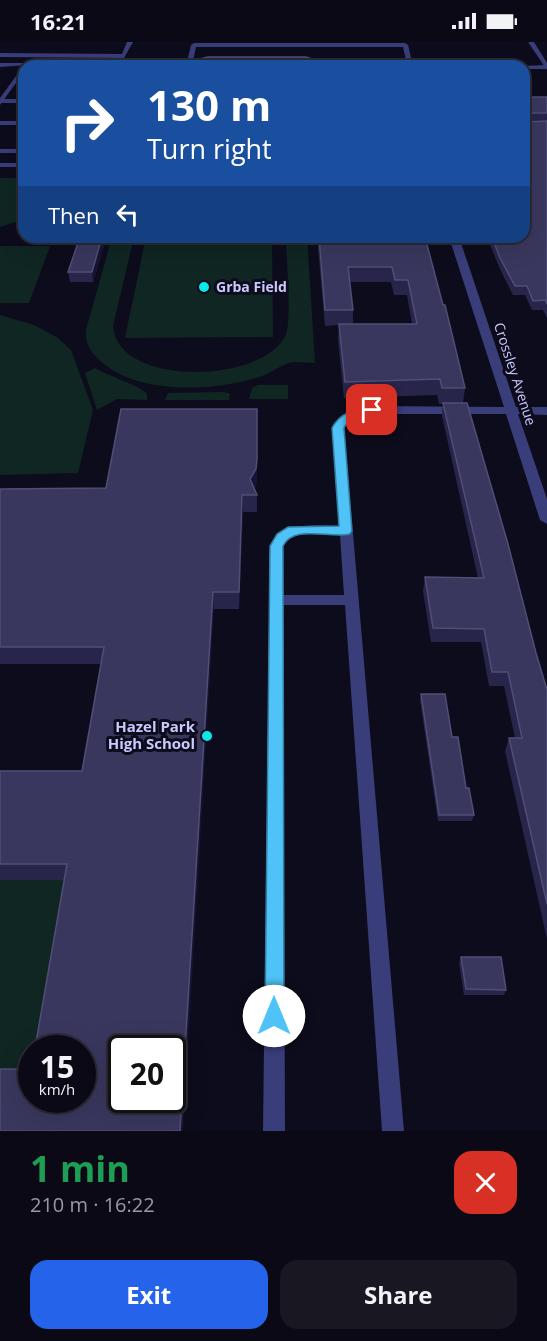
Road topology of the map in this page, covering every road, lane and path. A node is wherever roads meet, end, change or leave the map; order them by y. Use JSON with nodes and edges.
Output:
{"nodes":[{"id":1,"x":531,"y":42,"type":"edge"},
{"id":2,"x":129,"y":45,"type":"edge"},
{"id":3,"x":374,"y":45,"type":"junction"},
{"id":4,"x":116,"y":47,"type":"dead end"},
{"id":5,"x":0,"y":55,"type":"edge"},
{"id":6,"x":190,"y":60,"type":"edge"},
{"id":7,"x":377,"y":60,"type":"edge"},
{"id":8,"x":409,"y":60,"type":"edge"},
{"id":9,"x":0,"y":65,"type":"edge"},
{"id":10,"x":18,"y":66,"type":"edge"},
{"id":11,"x":546,"y":66,"type":"edge"},
{"id":12,"x":530,"y":67,"type":"edge"},
{"id":13,"x":18,"y":76,"type":"edge"},
{"id":14,"x":1,"y":99,"type":"edge"},
{"id":15,"x":18,"y":100,"type":"edge"},
{"id":16,"x":0,"y":123,"type":"edge"},
{"id":17,"x":18,"y":123,"type":"edge"},
{"id":18,"x":0,"y":151,"type":"edge"},
{"id":19,"x":18,"y":151,"type":"edge"},
{"id":20,"x":0,"y":165,"type":"edge"},
{"id":21,"x":18,"y":165,"type":"edge"},
{"id":22,"x":456,"y":243,"type":"edge"},
{"id":23,"x":372,"y":410,"type":"joint"},
{"id":24,"x":511,"y":410,"type":"junction"},
{"id":25,"x":547,"y":411,"type":"edge"},
{"id":26,"x":547,"y":520,"type":"edge"},
{"id":27,"x":345,"y":531,"type":"junction"},
{"id":28,"x":276,"y":600,"type":"junction"},
{"id":29,"x":351,"y":600,"type":"junction"},
{"id":30,"x":274,"y":1131,"type":"edge"},
{"id":31,"x":393,"y":1131,"type":"edge"}],
"edges":[{"from":1,"to":11,"type":"street"},
{"from":2,"to":4,"type":"lane"},
{"from":2,"to":5,"type":"lane"},
{"from":3,"to":6,"type":"lane"},
{"from":3,"to":7,"type":"lane"},
{"from":3,"to":8,"type":"lane"},
{"from":9,"to":10,"type":"lane"},
{"from":11,"to":12,"type":"lane"},
{"from":13,"to":14,"type":"street"},
{"from":14,"to":15,"type":"lane"},
{"from":16,"to":17,"type":"street"},
{"from":18,"to":19,"type":"lane"},
{"from":20,"to":21,"type":"lane"},
{"from":22,"to":24,"type":"street","name":"Crossley Avenue"},
{"from":23,"to":24,"type":"street"},
{"from":23,"to":27,"type":"lane"},
{"from":24,"to":25,"type":"street"},
{"from":24,"to":26,"type":"street","name":"Crossley Avenue"},
{"from":27,"to":28,"type":"lane"},
{"from":27,"to":29,"type":"lane"},
{"from":28,"to":29,"type":"lane"},
{"from":28,"to":30,"type":"lane"},
{"from":29,"to":31,"type":"lane"}]}
